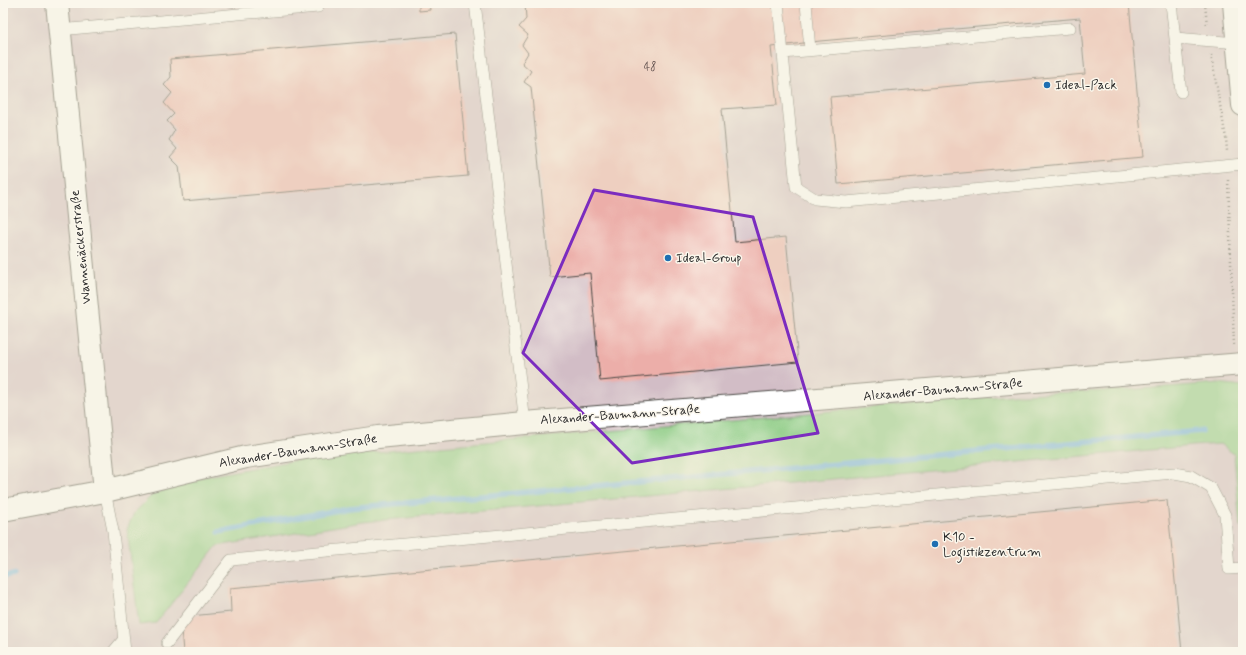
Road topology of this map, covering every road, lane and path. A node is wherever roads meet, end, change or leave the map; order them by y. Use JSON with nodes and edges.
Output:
{"nodes":[{"id":1,"x":57,"y":3,"type":"edge"},
{"id":2,"x":318,"y":3,"type":"edge"},
{"id":3,"x":475,"y":3,"type":"edge"},
{"id":4,"x":778,"y":3,"type":"edge"},
{"id":5,"x":806,"y":3,"type":"edge"},
{"id":6,"x":1171,"y":3,"type":"edge"},
{"id":7,"x":1205,"y":3,"type":"edge"},
{"id":8,"x":1234,"y":3,"type":"edge"},
{"id":9,"x":1070,"y":28,"type":"dead end"},
{"id":10,"x":60,"y":30,"type":"junction"},
{"id":11,"x":1175,"y":38,"type":"junction"},
{"id":12,"x":1208,"y":40,"type":"junction"},
{"id":13,"x":1240,"y":43,"type":"edge"},
{"id":14,"x":810,"y":50,"type":"junction"},
{"id":15,"x":783,"y":53,"type":"junction"},
{"id":16,"x":1181,"y":92,"type":"dead end"},
{"id":17,"x":1243,"y":105,"type":"edge"},
{"id":18,"x":1243,"y":164,"type":"edge"},
{"id":19,"x":1227,"y":165,"type":"junction"},
{"id":20,"x":1238,"y":365,"type":"edge"},
{"id":21,"x":525,"y":423,"type":"junction"},
{"id":22,"x":104,"y":491,"type":"junction"},
{"id":23,"x":3,"y":510,"type":"edge"},
{"id":24,"x":1243,"y":568,"type":"edge"},
{"id":25,"x":124,"y":639,"type":"junction"},
{"id":26,"x":167,"y":643,"type":"dead end"},
{"id":27,"x":113,"y":652,"type":"edge"},
{"id":28,"x":125,"y":652,"type":"edge"}],
"edges":[{"from":1,"to":10,"type":"street","name":"Wannenäckerstraße"},
{"from":2,"to":10,"type":"lane"},
{"from":3,"to":21,"type":"lane"},
{"from":4,"to":15,"type":"lane"},
{"from":5,"to":14,"type":"lane"},
{"from":6,"to":11,"type":"lane"},
{"from":7,"to":12,"type":"path"},
{"from":8,"to":13,"type":"street"},
{"from":9,"to":14,"type":"lane"},
{"from":10,"to":22,"type":"street","name":"Wannenäckerstraße"},
{"from":11,"to":12,"type":"lane"},
{"from":11,"to":16,"type":"lane"},
{"from":12,"to":13,"type":"lane"},
{"from":12,"to":19,"type":"path"},
{"from":13,"to":17,"type":"street"},
{"from":14,"to":15,"type":"lane"},
{"from":15,"to":19,"type":"lane"},
{"from":18,"to":19,"type":"lane"},
{"from":19,"to":20,"type":"path"},
{"from":20,"to":21,"type":"street","name":"Alexander-Baumann-Straße"},
{"from":21,"to":22,"type":"street","name":"Alexander-Baumann-Straße"},
{"from":22,"to":23,"type":"street","name":"Alexander-Baumann-Straße"},
{"from":22,"to":25,"type":"lane"},
{"from":24,"to":26,"type":"lane"},
{"from":25,"to":27,"type":"lane"},
{"from":25,"to":28,"type":"lane"}]}
